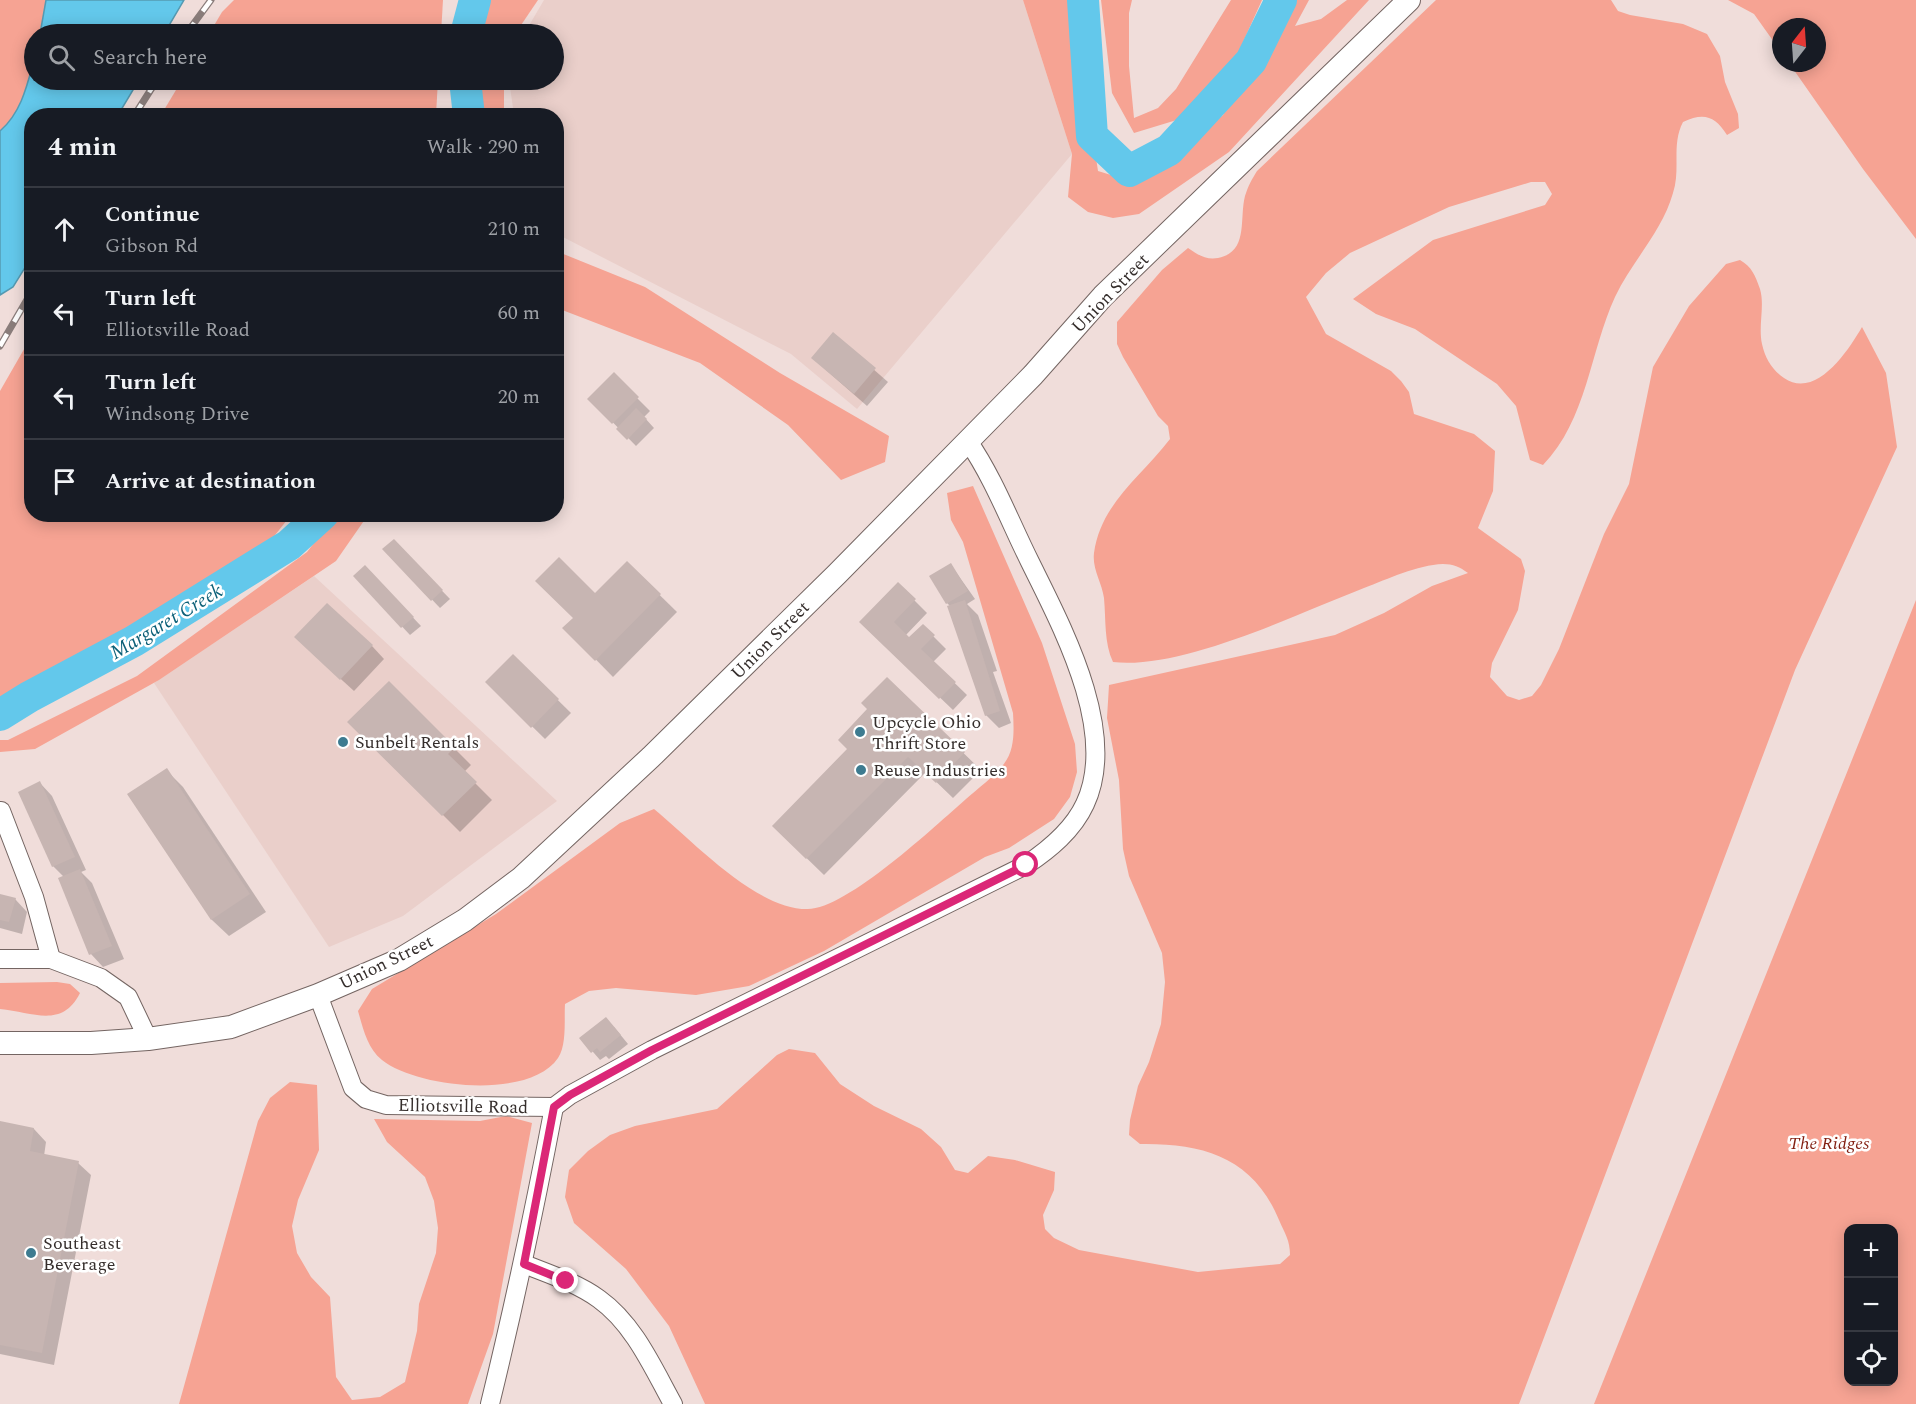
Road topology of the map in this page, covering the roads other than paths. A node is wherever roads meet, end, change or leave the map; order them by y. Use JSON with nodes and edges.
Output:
{"nodes":[{"id":1,"x":1409,"y":0,"type":"edge"},
{"id":2,"x":968,"y":441,"type":"junction"},
{"id":3,"x":1,"y":810,"type":"edge"},
{"id":4,"x":0,"y":959,"type":"edge"},
{"id":5,"x":51,"y":959,"type":"junction"},
{"id":6,"x":318,"y":995,"type":"junction"},
{"id":7,"x":148,"y":1040,"type":"junction"},
{"id":8,"x":0,"y":1042,"type":"edge"},
{"id":9,"x":554,"y":1107,"type":"junction"},
{"id":10,"x":524,"y":1264,"type":"junction"},
{"id":11,"x":490,"y":1404,"type":"edge"},
{"id":12,"x":673,"y":1404,"type":"edge"}],
"edges":[{"from":1,"to":2,"type":"main road","name":"Union Street"},
{"from":2,"to":6,"type":"main road","name":"Union Street"},
{"from":2,"to":9,"type":"street"},
{"from":3,"to":5,"type":"street"},
{"from":4,"to":5,"type":"street"},
{"from":5,"to":7,"type":"street"},
{"from":6,"to":7,"type":"main road","name":"Union Street"},
{"from":6,"to":9,"type":"street","name":"Elliotsville Road"},
{"from":7,"to":8,"type":"main road","name":"Union Street"},
{"from":9,"to":10,"type":"street","name":"Elliotsville Road"},
{"from":10,"to":11,"type":"street","name":"Elliotsville Road"},
{"from":10,"to":12,"type":"street"}]}
